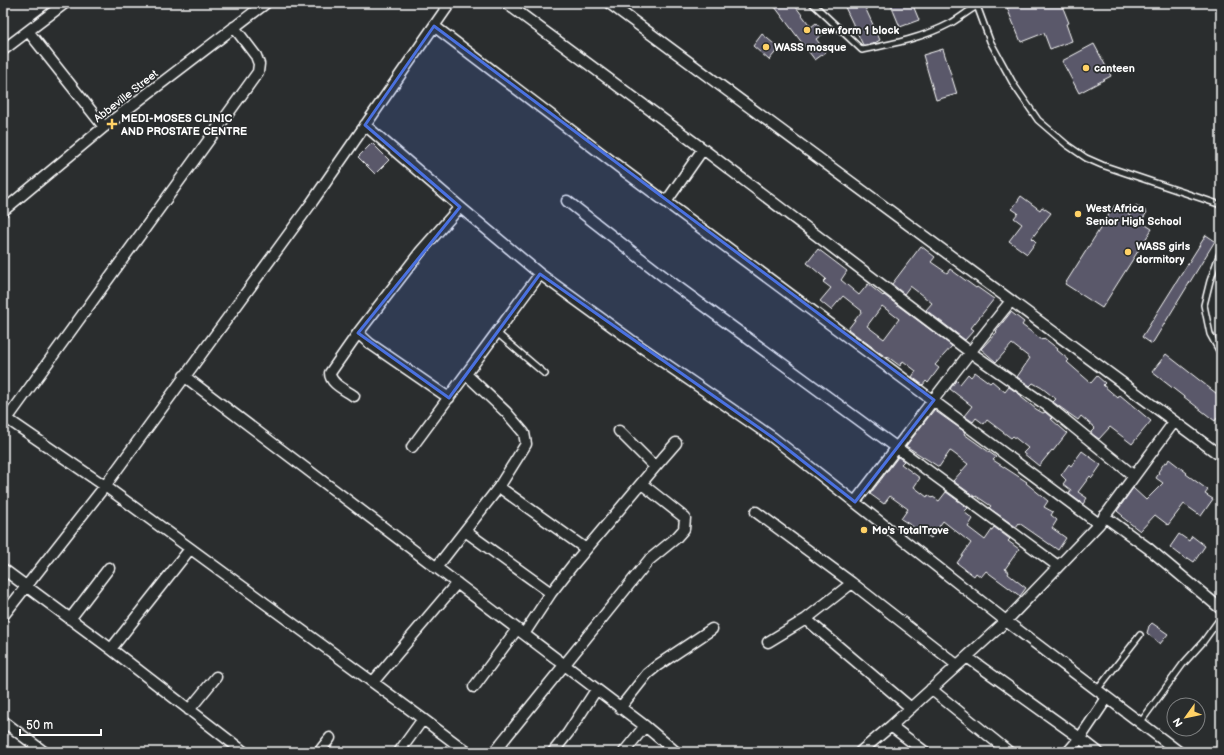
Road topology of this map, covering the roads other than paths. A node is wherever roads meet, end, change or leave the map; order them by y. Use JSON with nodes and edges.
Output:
{"nodes":[{"id":1,"x":65,"y":3,"type":"edge"},
{"id":2,"x":266,"y":3,"type":"edge"},
{"id":3,"x":450,"y":3,"type":"edge"},
{"id":4,"x":506,"y":3,"type":"edge"},
{"id":5,"x":609,"y":3,"type":"edge"},
{"id":6,"x":812,"y":3,"type":"edge"},
{"id":7,"x":977,"y":4,"type":"edge"},
{"id":8,"x":434,"y":26,"type":"junction"},
{"id":9,"x":234,"y":27,"type":"junction"},
{"id":10,"x":28,"y":31,"type":"junction"},
{"id":11,"x":3,"y":50,"type":"edge"},
{"id":12,"x":365,"y":125,"type":"junction"},
{"id":13,"x":104,"y":127,"type":"junction"},
{"id":14,"x":703,"y":150,"type":"junction"},
{"id":15,"x":568,"y":201,"type":"dead end"},
{"id":16,"x":666,"y":202,"type":"junction"},
{"id":17,"x":1221,"y":205,"type":"edge"},
{"id":18,"x":460,"y":207,"type":"junction"},
{"id":19,"x":3,"y":211,"type":"edge"},
{"id":20,"x":1221,"y":250,"type":"edge"},
{"id":21,"x":540,"y":274,"type":"junction"},
{"id":22,"x":1011,"y":301,"type":"junction"},
{"id":23,"x":358,"y":332,"type":"junction"},
{"id":24,"x":497,"y":333,"type":"junction"},
{"id":25,"x":970,"y":352,"type":"junction"},
{"id":26,"x":1221,"y":354,"type":"edge"},
{"id":27,"x":466,"y":374,"type":"junction"},
{"id":28,"x":545,"y":374,"type":"dead end"},
{"id":29,"x":184,"y":376,"type":"junction"},
{"id":30,"x":354,"y":396,"type":"dead end"},
{"id":31,"x":449,"y":398,"type":"junction"},
{"id":32,"x":934,"y":400,"type":"junction"},
{"id":33,"x":5,"y":417,"type":"edge"},
{"id":34,"x":1174,"y":422,"type":"junction"},
{"id":35,"x":619,"y":431,"type":"dead end"},
{"id":36,"x":676,"y":443,"type":"dead end"},
{"id":37,"x":412,"y":447,"type":"dead end"},
{"id":38,"x":897,"y":448,"type":"junction"},
{"id":39,"x":1221,"y":456,"type":"edge"},
{"id":40,"x":655,"y":467,"type":"junction"},
{"id":41,"x":1134,"y":476,"type":"junction"},
{"id":42,"x":642,"y":484,"type":"junction"},
{"id":43,"x":105,"y":486,"type":"junction"},
{"id":44,"x":499,"y":487,"type":"junction"},
{"id":45,"x":854,"y":502,"type":"junction"},
{"id":46,"x":756,"y":512,"type":"dead end"},
{"id":47,"x":1102,"y":520,"type":"junction"},
{"id":48,"x":464,"y":531,"type":"junction"},
{"id":49,"x":190,"y":549,"type":"junction"},
{"id":50,"x":586,"y":549,"type":"junction"},
{"id":51,"x":1058,"y":566,"type":"junction"},
{"id":52,"x":109,"y":568,"type":"dead end"},
{"id":53,"x":436,"y":568,"type":"junction"},
{"id":54,"x":3,"y":569,"type":"edge"},
{"id":55,"x":457,"y":583,"type":"junction"},
{"id":56,"x":852,"y":583,"type":"junction"},
{"id":57,"x":26,"y":586,"type":"junction"},
{"id":58,"x":551,"y":593,"type":"junction"},
{"id":59,"x":1221,"y":609,"type":"edge"},
{"id":60,"x":3,"y":616,"type":"edge"},
{"id":61,"x":1221,"y":617,"type":"edge"},
{"id":62,"x":70,"y":619,"type":"junction"},
{"id":63,"x":806,"y":619,"type":"junction"},
{"id":64,"x":1006,"y":621,"type":"junction"},
{"id":65,"x":712,"y":629,"type":"dead end"},
{"id":66,"x":520,"y":632,"type":"junction"},
{"id":67,"x":1140,"y":635,"type":"dead end"},
{"id":68,"x":768,"y":642,"type":"dead end"},
{"id":69,"x":111,"y":649,"type":"junction"},
{"id":70,"x":967,"y":657,"type":"junction"},
{"id":71,"x":564,"y":665,"type":"junction"},
{"id":72,"x":957,"y":665,"type":"junction"},
{"id":73,"x":216,"y":677,"type":"dead end"},
{"id":74,"x":373,"y":682,"type":"junction"},
{"id":75,"x":474,"y":687,"type":"dead end"},
{"id":76,"x":931,"y":689,"type":"junction"},
{"id":77,"x":596,"y":690,"type":"junction"},
{"id":78,"x":1097,"y":690,"type":"junction"},
{"id":79,"x":1107,"y":698,"type":"junction"},
{"id":80,"x":620,"y":708,"type":"junction"},
{"id":81,"x":911,"y":708,"type":"junction"},
{"id":82,"x":189,"y":710,"type":"junction"},
{"id":83,"x":423,"y":719,"type":"junction"},
{"id":84,"x":3,"y":721,"type":"edge"},
{"id":85,"x":1140,"y":723,"type":"junction"},
{"id":86,"x":645,"y":726,"type":"junction"},
{"id":87,"x":891,"y":726,"type":"junction"},
{"id":88,"x":330,"y":738,"type":"dead end"},
{"id":89,"x":1080,"y":738,"type":"junction"},
{"id":90,"x":44,"y":752,"type":"edge"},
{"id":91,"x":244,"y":752,"type":"edge"},
{"id":92,"x":319,"y":752,"type":"edge"},
{"id":93,"x":399,"y":752,"type":"edge"},
{"id":94,"x":467,"y":752,"type":"edge"},
{"id":95,"x":494,"y":752,"type":"edge"},
{"id":96,"x":553,"y":752,"type":"edge"},
{"id":97,"x":624,"y":752,"type":"edge"},
{"id":98,"x":676,"y":752,"type":"edge"},
{"id":99,"x":860,"y":752,"type":"edge"},
{"id":100,"x":925,"y":752,"type":"edge"},
{"id":101,"x":1009,"y":752,"type":"edge"},
{"id":102,"x":1068,"y":752,"type":"edge"},
{"id":103,"x":1098,"y":752,"type":"edge"},
{"id":104,"x":1179,"y":752,"type":"edge"}],
"edges":[{"from":1,"to":10,"type":"street"},
{"from":2,"to":9,"type":"street","name":"Abbeville Street"},
{"from":3,"to":8,"type":"street"},
{"from":4,"to":14,"type":"street"},
{"from":5,"to":22,"type":"street"},
{"from":6,"to":7,"type":"lane"},
{"from":7,"to":17,"type":"lane"},
{"from":8,"to":12,"type":"street"},
{"from":8,"to":16,"type":"street"},
{"from":9,"to":13,"type":"street","name":"Abbeville Street"},
{"from":9,"to":33,"type":"street"},
{"from":10,"to":11,"type":"street"},
{"from":10,"to":13,"type":"street"},
{"from":12,"to":18,"type":"street"},
{"from":12,"to":29,"type":"street"},
{"from":13,"to":19,"type":"street","name":"Abbeville Street"},
{"from":14,"to":16,"type":"street"},
{"from":14,"to":25,"type":"street"},
{"from":15,"to":38,"type":"street"},
{"from":16,"to":32,"type":"street"},
{"from":18,"to":21,"type":"street"},
{"from":18,"to":23,"type":"street"},
{"from":20,"to":26,"type":"lane"},
{"from":21,"to":24,"type":"street"},
{"from":21,"to":45,"type":"street"},
{"from":22,"to":25,"type":"street"},
{"from":22,"to":34,"type":"street"},
{"from":23,"to":30,"type":"street"},
{"from":23,"to":31,"type":"street"},
{"from":24,"to":27,"type":"street"},
{"from":24,"to":28,"type":"lane"},
{"from":25,"to":32,"type":"street"},
{"from":25,"to":41,"type":"street"},
{"from":27,"to":31,"type":"street"},
{"from":27,"to":44,"type":"street"},
{"from":29,"to":43,"type":"street"},
{"from":29,"to":53,"type":"street"},
{"from":31,"to":37,"type":"street"},
{"from":32,"to":38,"type":"street"},
{"from":32,"to":47,"type":"street"},
{"from":33,"to":43,"type":"street"},
{"from":34,"to":39,"type":"street"},
{"from":34,"to":41,"type":"street"},
{"from":35,"to":40,"type":"street"},
{"from":36,"to":40,"type":"street"},
{"from":38,"to":45,"type":"street"},
{"from":38,"to":51,"type":"street"},
{"from":40,"to":42,"type":"street"},
{"from":41,"to":47,"type":"street"},
{"from":42,"to":50,"type":"street"},
{"from":42,"to":71,"type":"street"},
{"from":43,"to":49,"type":"street"},
{"from":43,"to":57,"type":"street"},
{"from":44,"to":48,"type":"street"},
{"from":44,"to":50,"type":"street"},
{"from":45,"to":64,"type":"street"},
{"from":46,"to":56,"type":"street"},
{"from":47,"to":51,"type":"street"},
{"from":47,"to":59,"type":"street"},
{"from":48,"to":53,"type":"street"},
{"from":48,"to":58,"type":"street"},
{"from":49,"to":69,"type":"street"},
{"from":49,"to":74,"type":"street"},
{"from":50,"to":58,"type":"street"},
{"from":51,"to":64,"type":"street"},
{"from":52,"to":62,"type":"street"},
{"from":53,"to":55,"type":"street"},
{"from":54,"to":57,"type":"street"},
{"from":55,"to":66,"type":"street"},
{"from":55,"to":74,"type":"street"},
{"from":56,"to":63,"type":"street"},
{"from":56,"to":72,"type":"street"},
{"from":57,"to":60,"type":"street"},
{"from":57,"to":62,"type":"street"},
{"from":58,"to":66,"type":"street"},
{"from":61,"to":85,"type":"lane"},
{"from":62,"to":69,"type":"street"},
{"from":63,"to":68,"type":"street"},
{"from":63,"to":81,"type":"street"},
{"from":64,"to":70,"type":"street"},
{"from":64,"to":78,"type":"street"},
{"from":65,"to":80,"type":"street"},
{"from":66,"to":71,"type":"street"},
{"from":66,"to":75,"type":"street"},
{"from":67,"to":78,"type":"lane"},
{"from":69,"to":82,"type":"street"},
{"from":70,"to":72,"type":"street"},
{"from":70,"to":89,"type":"street"},
{"from":71,"to":77,"type":"street"},
{"from":71,"to":95,"type":"street"},
{"from":72,"to":76,"type":"street"},
{"from":73,"to":82,"type":"street"},
{"from":74,"to":83,"type":"street"},
{"from":76,"to":81,"type":"street"},
{"from":76,"to":101,"type":"street"},
{"from":77,"to":80,"type":"street"},
{"from":77,"to":96,"type":"street"},
{"from":78,"to":79,"type":"street"},
{"from":79,"to":85,"type":"street"},
{"from":79,"to":89,"type":"street"},
{"from":80,"to":86,"type":"street"},
{"from":81,"to":87,"type":"street"},
{"from":82,"to":91,"type":"street"},
{"from":83,"to":93,"type":"street"},
{"from":83,"to":94,"type":"street"},
{"from":84,"to":90,"type":"street"},
{"from":85,"to":104,"type":"street"},
{"from":86,"to":97,"type":"street"},
{"from":86,"to":98,"type":"street"},
{"from":87,"to":99,"type":"street"},
{"from":87,"to":100,"type":"street"},
{"from":88,"to":92,"type":"street"},
{"from":89,"to":102,"type":"street"},
{"from":89,"to":103,"type":"street"}]}
